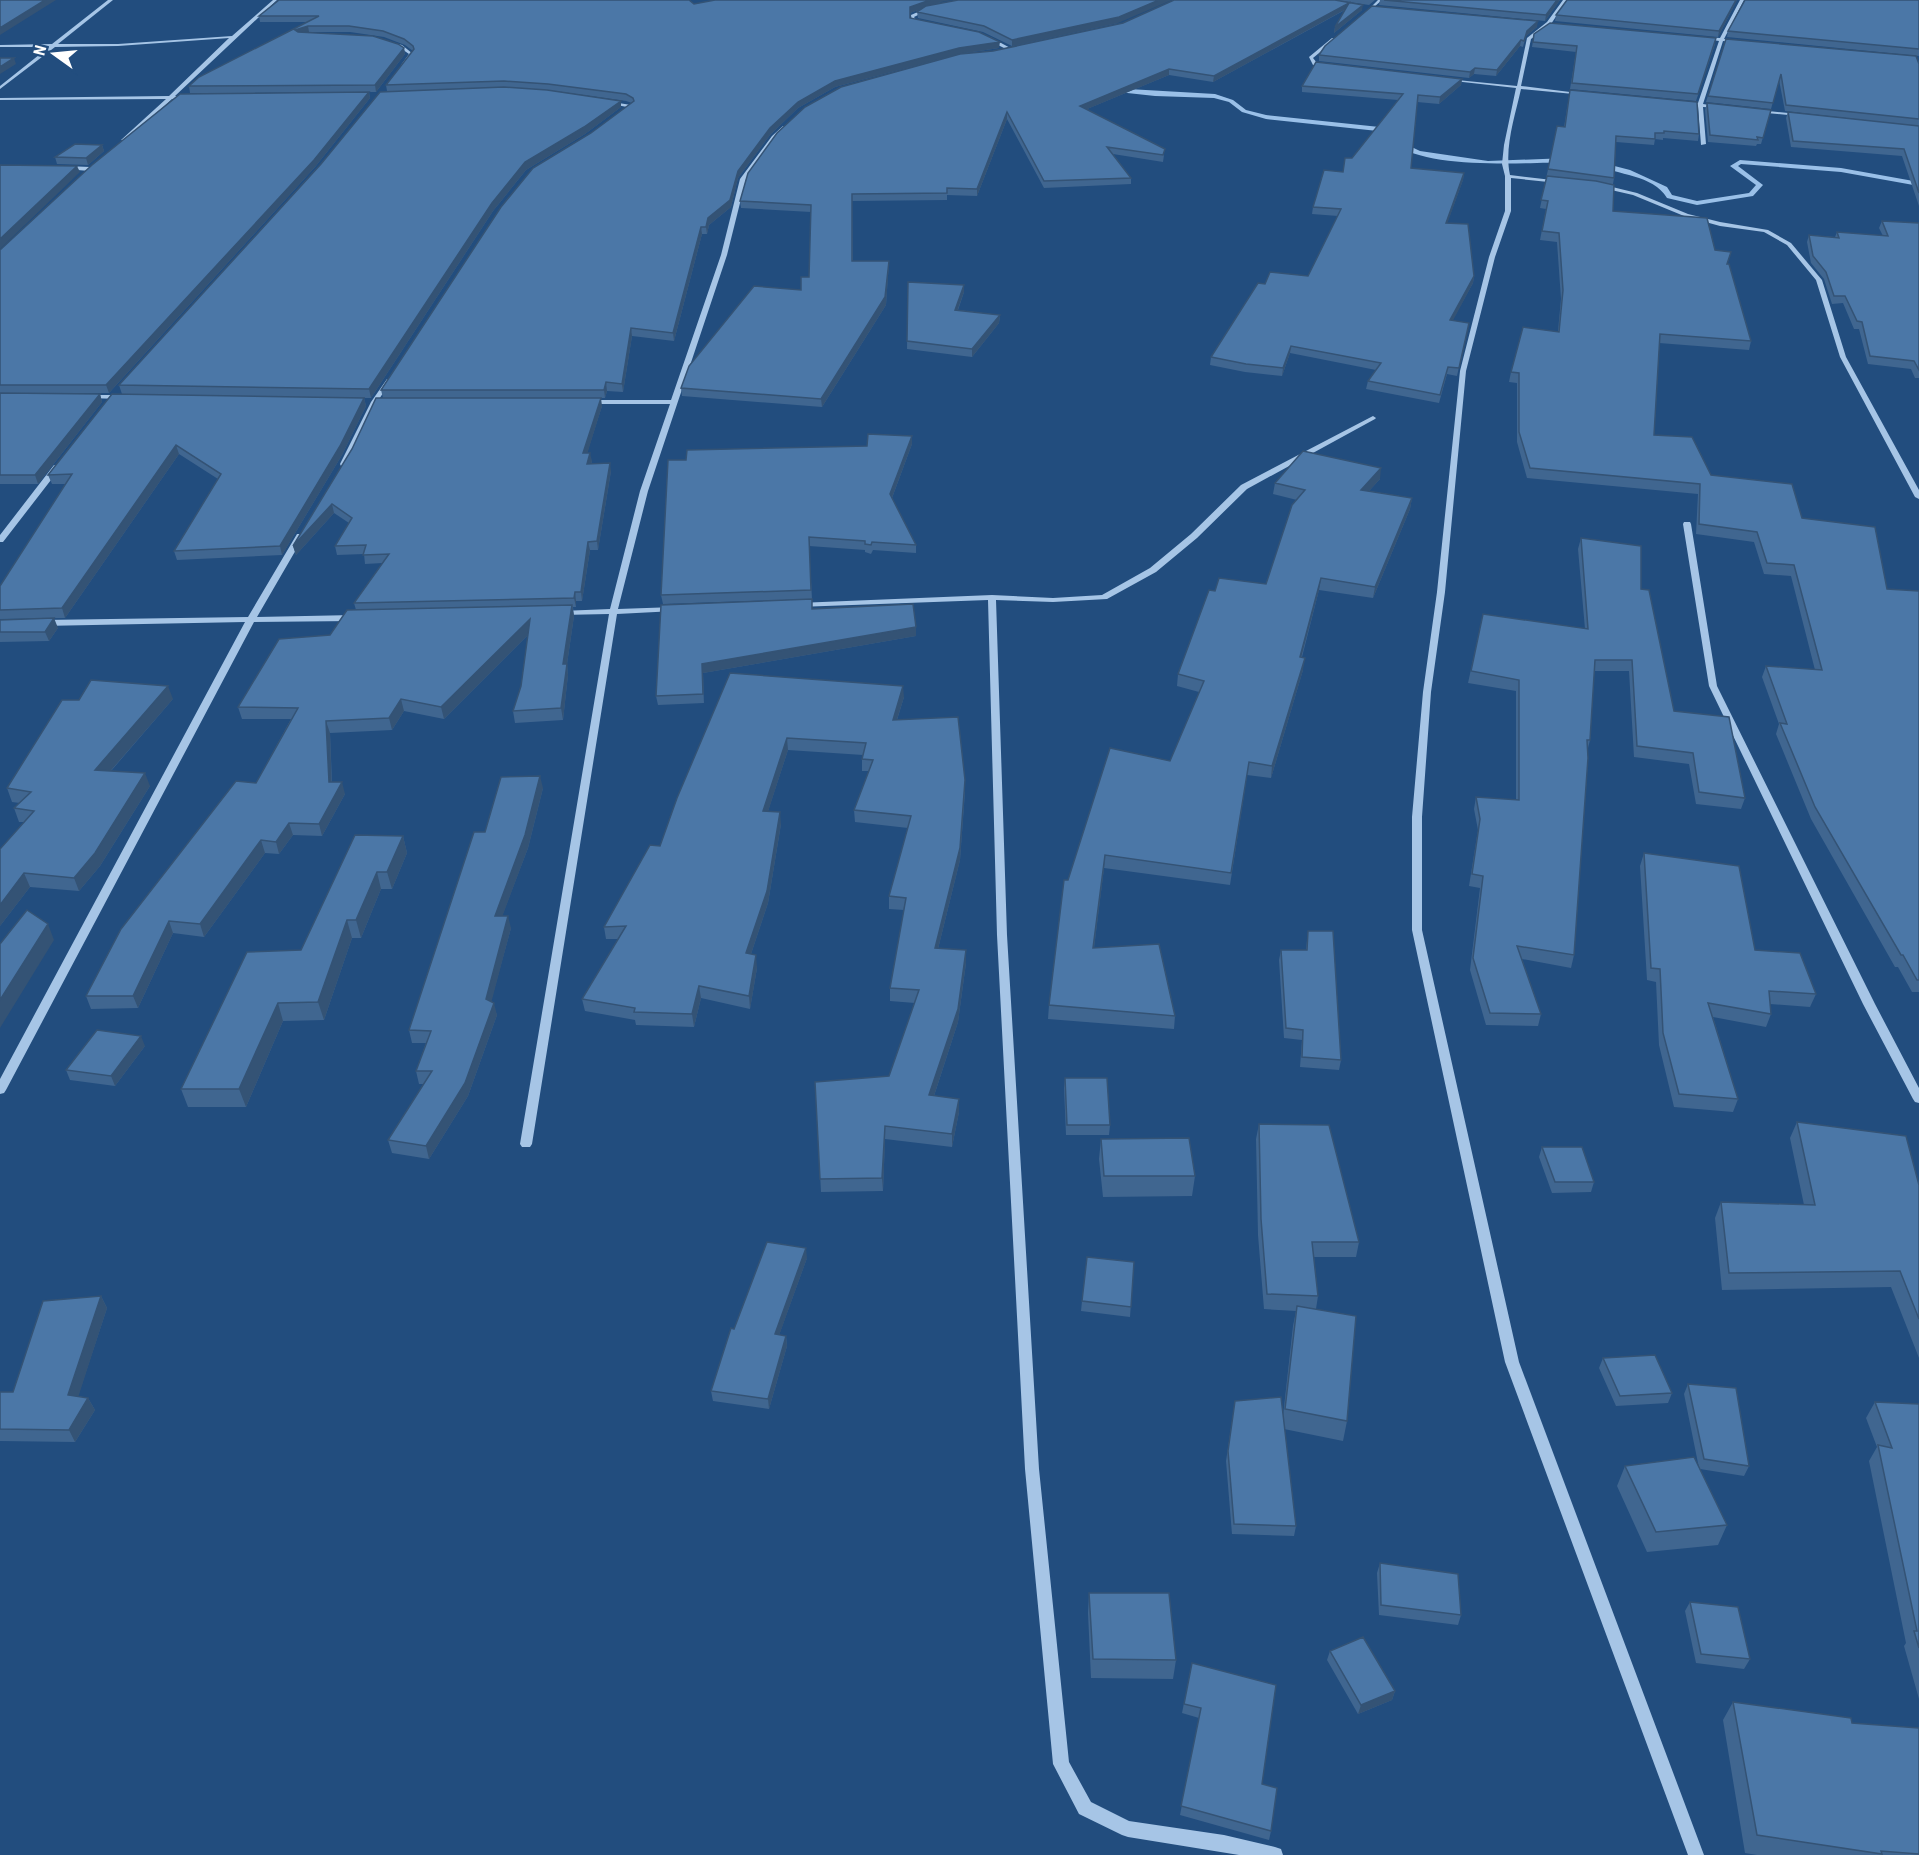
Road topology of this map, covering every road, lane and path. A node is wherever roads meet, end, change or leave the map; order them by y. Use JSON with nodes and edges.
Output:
{"nodes":[{"id":1,"x":111,"y":0,"type":"edge"},
{"id":2,"x":275,"y":0,"type":"edge"},
{"id":3,"x":1380,"y":0,"type":"edge"},
{"id":4,"x":1565,"y":0,"type":"edge"},
{"id":5,"x":1742,"y":0,"type":"edge"},
{"id":6,"x":1361,"y":7,"type":"edge"},
{"id":7,"x":934,"y":8,"type":"edge"},
{"id":8,"x":1371,"y":8,"type":"junction"},
{"id":9,"x":1383,"y":9,"type":"edge"},
{"id":10,"x":1362,"y":15,"type":"edge"},
{"id":11,"x":1537,"y":22,"type":"edge"},
{"id":12,"x":1555,"y":24,"type":"junction"},
{"id":13,"x":930,"y":26,"type":"edge"},
{"id":14,"x":981,"y":35,"type":"edge"},
{"id":15,"x":1336,"y":36,"type":"edge"},
{"id":16,"x":230,"y":37,"type":"junction"},
{"id":17,"x":1698,"y":38,"type":"edge"},
{"id":18,"x":378,"y":39,"type":"edge"},
{"id":19,"x":1721,"y":40,"type":"junction"},
{"id":20,"x":1745,"y":42,"type":"edge"},
{"id":21,"x":0,"y":45,"type":"edge"},
{"id":22,"x":53,"y":45,"type":"junction"},
{"id":23,"x":1023,"y":48,"type":"edge"},
{"id":24,"x":1012,"y":50,"type":"junction"},
{"id":25,"x":1002,"y":52,"type":"edge"},
{"id":26,"x":1340,"y":69,"type":"edge"},
{"id":27,"x":398,"y":71,"type":"edge"},
{"id":28,"x":1435,"y":79,"type":"edge"},
{"id":29,"x":0,"y":88,"type":"edge"},
{"id":30,"x":1518,"y":88,"type":"junction"},
{"id":31,"x":1586,"y":94,"type":"edge"},
{"id":32,"x":197,"y":96,"type":"edge"},
{"id":33,"x":173,"y":97,"type":"junction"},
{"id":34,"x":0,"y":99,"type":"edge"},
{"id":35,"x":600,"y":101,"type":"edge"},
{"id":36,"x":1677,"y":102,"type":"edge"},
{"id":37,"x":1700,"y":105,"type":"junction"},
{"id":38,"x":1723,"y":107,"type":"edge"},
{"id":39,"x":1746,"y":110,"type":"edge"},
{"id":40,"x":1804,"y":116,"type":"edge"},
{"id":41,"x":617,"y":117,"type":"edge"},
{"id":42,"x":792,"y":120,"type":"edge"},
{"id":43,"x":1703,"y":144,"type":"dead end"},
{"id":44,"x":115,"y":147,"type":"edge"},
{"id":45,"x":99,"y":162,"type":"edge"},
{"id":46,"x":56,"y":168,"type":"edge"},
{"id":47,"x":90,"y":169,"type":"junction"},
{"id":48,"x":1508,"y":176,"type":"junction"},
{"id":49,"x":82,"y":177,"type":"edge"},
{"id":50,"x":1565,"y":182,"type":"edge"},
{"id":51,"x":1595,"y":185,"type":"edge"},
{"id":52,"x":393,"y":372,"type":"edge"},
{"id":53,"x":121,"y":388,"type":"edge"},
{"id":54,"x":113,"y":396,"type":"junction"},
{"id":55,"x":78,"y":397,"type":"edge"},
{"id":56,"x":136,"y":397,"type":"edge"},
{"id":57,"x":363,"y":402,"type":"edge"},
{"id":58,"x":374,"y":402,"type":"junction"},
{"id":59,"x":385,"y":402,"type":"edge"},
{"id":60,"x":580,"y":402,"type":"edge"},
{"id":61,"x":675,"y":402,"type":"junction"},
{"id":62,"x":106,"y":405,"type":"edge"},
{"id":63,"x":1372,"y":418,"type":"dead end"},
{"id":64,"x":64,"y":459,"type":"edge"},
{"id":65,"x":336,"y":477,"type":"edge"},
{"id":66,"x":1919,"y":497,"type":"edge"},
{"id":67,"x":1687,"y":524,"type":"dead end"},
{"id":68,"x":305,"y":528,"type":"edge"},
{"id":69,"x":0,"y":540,"type":"edge"},
{"id":70,"x":992,"y":597,"type":"junction"},
{"id":71,"x":791,"y":605,"type":"edge"},
{"id":72,"x":684,"y":609,"type":"edge"},
{"id":73,"x":613,"y":612,"type":"junction"},
{"id":74,"x":555,"y":613,"type":"edge"},
{"id":75,"x":367,"y":618,"type":"edge"},
{"id":76,"x":250,"y":621,"type":"junction"},
{"id":77,"x":36,"y":623,"type":"edge"},
{"id":78,"x":0,"y":1090,"type":"edge"},
{"id":79,"x":1919,"y":1099,"type":"edge"},
{"id":80,"x":526,"y":1144,"type":"dead end"},
{"id":81,"x":1275,"y":1855,"type":"edge"},
{"id":82,"x":1696,"y":1855,"type":"edge"}],
"edges":[{"from":1,"to":22,"type":"street"},
{"from":2,"to":16,"type":"street"},
{"from":3,"to":8,"type":"street"},
{"from":4,"to":12,"type":"street"},
{"from":5,"to":19,"type":"street"},
{"from":6,"to":8,"type":"street"},
{"from":7,"to":13,"type":"street"},
{"from":8,"to":9,"type":"street"},
{"from":8,"to":10,"type":"street"},
{"from":11,"to":12,"type":"street"},
{"from":12,"to":30,"type":"street"},
{"from":14,"to":24,"type":"street"},
{"from":15,"to":26,"type":"street"},
{"from":16,"to":22,"type":"street"},
{"from":16,"to":33,"type":"street"},
{"from":17,"to":19,"type":"street"},
{"from":18,"to":27,"type":"street"},
{"from":19,"to":20,"type":"street"},
{"from":19,"to":37,"type":"street"},
{"from":21,"to":22,"type":"street"},
{"from":22,"to":29,"type":"street"},
{"from":23,"to":24,"type":"street"},
{"from":24,"to":25,"type":"street"},
{"from":28,"to":30,"type":"street"},
{"from":30,"to":31,"type":"street"},
{"from":30,"to":48,"type":"street"},
{"from":32,"to":33,"type":"street"},
{"from":33,"to":34,"type":"street"},
{"from":33,"to":44,"type":"street"},
{"from":35,"to":41,"type":"street"},
{"from":36,"to":37,"type":"street"},
{"from":37,"to":38,"type":"street"},
{"from":37,"to":43,"type":"street"},
{"from":39,"to":40,"type":"street"},
{"from":42,"to":61,"type":"street"},
{"from":45,"to":47,"type":"street"},
{"from":46,"to":47,"type":"street"},
{"from":47,"to":49,"type":"street"},
{"from":48,"to":50,"type":"street"},
{"from":48,"to":82,"type":"street"},
{"from":51,"to":66,"type":"street"},
{"from":52,"to":58,"type":"street"},
{"from":53,"to":54,"type":"street"},
{"from":54,"to":55,"type":"street"},
{"from":54,"to":56,"type":"street"},
{"from":54,"to":62,"type":"street"},
{"from":57,"to":58,"type":"street"},
{"from":58,"to":59,"type":"street"},
{"from":58,"to":65,"type":"street"},
{"from":60,"to":61,"type":"street"},
{"from":61,"to":73,"type":"street"},
{"from":63,"to":70,"type":"street"},
{"from":64,"to":69,"type":"street"},
{"from":67,"to":79,"type":"street"},
{"from":68,"to":76,"type":"street"},
{"from":70,"to":71,"type":"street"},
{"from":70,"to":81,"type":"street"},
{"from":72,"to":73,"type":"street"},
{"from":73,"to":74,"type":"street"},
{"from":73,"to":80,"type":"street"},
{"from":75,"to":76,"type":"street"},
{"from":76,"to":77,"type":"street"},
{"from":76,"to":78,"type":"street"}]}
